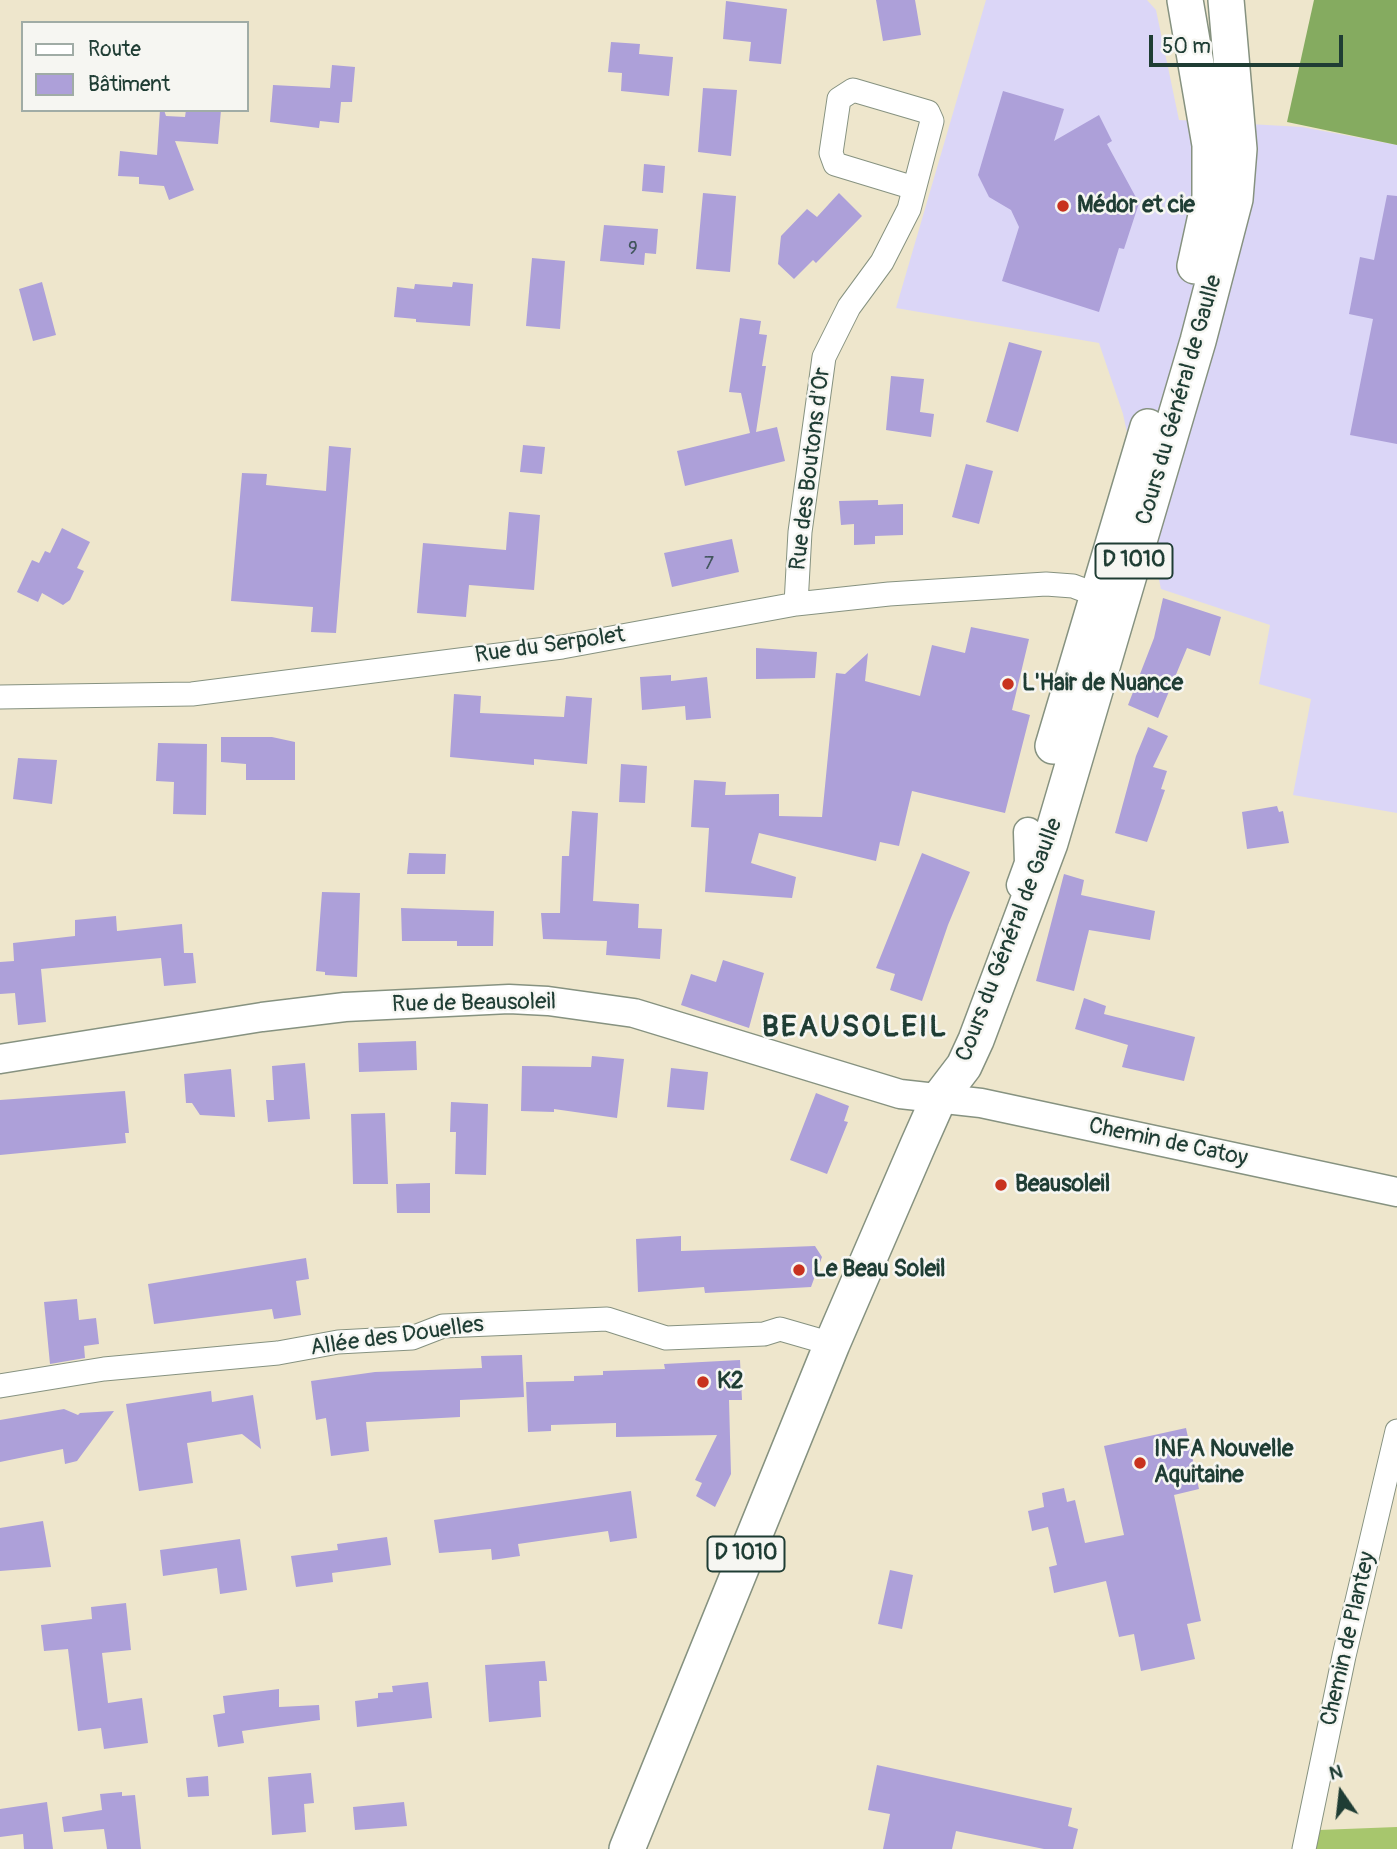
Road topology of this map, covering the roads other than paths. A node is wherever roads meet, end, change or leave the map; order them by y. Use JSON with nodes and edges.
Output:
{"nodes":[{"id":1,"x":1185,"y":0,"type":"edge"},
{"id":2,"x":1226,"y":0,"type":"edge"},
{"id":3,"x":914,"y":188,"type":"junction"},
{"id":4,"x":1121,"y":559,"type":"junction"},
{"id":5,"x":1109,"y":598,"type":"junction"},
{"id":6,"x":796,"y":604,"type":"junction"},
{"id":7,"x":0,"y":697,"type":"edge"},
{"id":8,"x":0,"y":1059,"type":"edge"},
{"id":9,"x":938,"y":1100,"type":"junction"},
{"id":10,"x":1397,"y":1192,"type":"edge"},
{"id":11,"x":832,"y":1344,"type":"junction"},
{"id":12,"x":0,"y":1385,"type":"edge"},
{"id":13,"x":1397,"y":1431,"type":"edge"},
{"id":14,"x":627,"y":1849,"type":"edge"},
{"id":15,"x":1304,"y":1849,"type":"edge"}],
"edges":[{"from":1,"to":4,"type":"main road","name":"Cours du Général de Gaulle","number":"D 1010"},
{"from":2,"to":4,"type":"main road","name":"Cours du Général de Gaulle","number":"D 1010"},
{"from":3,"to":3,"type":"street","name":"Rue des Boutons d'Or"},
{"from":3,"to":6,"type":"street","name":"Rue des Boutons d'Or"},
{"from":4,"to":5,"type":"main road","name":"Cours du Général de Gaulle","number":"D 1010"},
{"from":5,"to":6,"type":"street","name":"Rue du Serpolet"},
{"from":5,"to":9,"type":"main road","name":"Cours du Général de Gaulle","number":"D 1010"},
{"from":5,"to":9,"type":"main road","name":"Cours du Général de Gaulle","number":"D 1010"},
{"from":6,"to":7,"type":"street","name":"Rue du Serpolet"},
{"from":8,"to":9,"type":"street","name":"Rue de Beausoleil"},
{"from":9,"to":10,"type":"street","name":"Chemin de Catoy"},
{"from":9,"to":11,"type":"main road","name":"Cours du Général de Gaulle","number":"D 1010"},
{"from":11,"to":12,"type":"street","name":"Allée des Douelles"},
{"from":11,"to":14,"type":"main road","name":"Cours du Général de Gaulle","number":"D 1010"},
{"from":13,"to":15,"type":"street","name":"Chemin de Plantey"}]}
